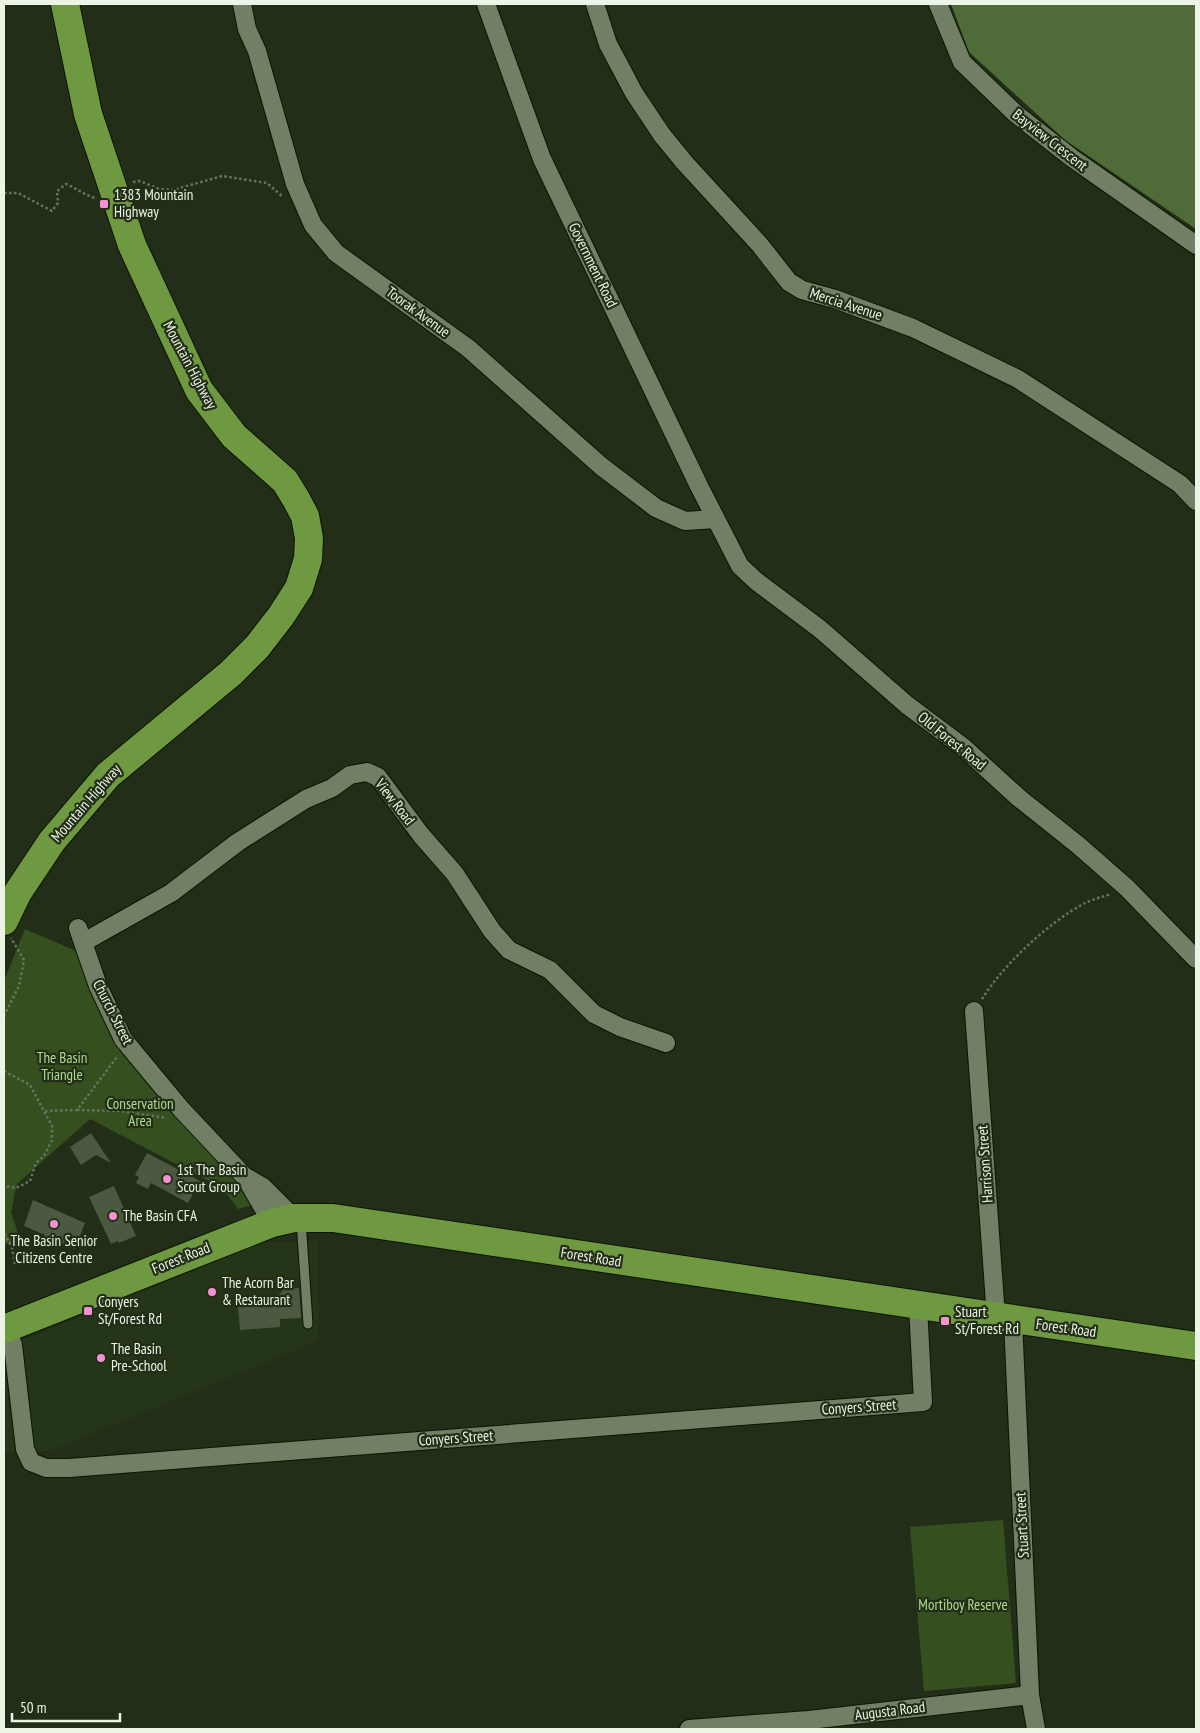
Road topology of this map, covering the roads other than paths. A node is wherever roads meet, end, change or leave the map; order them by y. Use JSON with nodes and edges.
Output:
{"nodes":[{"id":1,"x":65,"y":4,"type":"edge"},
{"id":2,"x":242,"y":4,"type":"edge"},
{"id":3,"x":486,"y":4,"type":"edge"},
{"id":4,"x":595,"y":4,"type":"edge"},
{"id":5,"x":938,"y":4,"type":"edge"},
{"id":6,"x":1196,"y":245,"type":"edge"},
{"id":7,"x":1196,"y":500,"type":"edge"},
{"id":8,"x":716,"y":519,"type":"junction"},
{"id":9,"x":4,"y":921,"type":"edge"},
{"id":10,"x":81,"y":935,"type":"joint"},
{"id":11,"x":1196,"y":959,"type":"edge"},
{"id":12,"x":974,"y":1011,"type":"road end"},
{"id":13,"x":666,"y":1043,"type":"dead end"},
{"id":14,"x":289,"y":1219,"type":"junction"},
{"id":15,"x":918,"y":1306,"type":"junction"},
{"id":16,"x":1005,"y":1319,"type":"junction"},
{"id":17,"x":308,"y":1324,"type":"dead end"},
{"id":18,"x":5,"y":1328,"type":"edge"},
{"id":19,"x":1196,"y":1346,"type":"edge"},
{"id":20,"x":1030,"y":1695,"type":"junction"},
{"id":21,"x":809,"y":1725,"type":"edge"},
{"id":22,"x":689,"y":1729,"type":"edge"},
{"id":23,"x":1036,"y":1729,"type":"edge"}],
"edges":[{"from":1,"to":9,"type":"main road","name":"Mountain Highway"},
{"from":2,"to":8,"type":"street","name":"Toorak Avenue"},
{"from":3,"to":8,"type":"street","name":"Government Road"},
{"from":4,"to":7,"type":"street","name":"Mercia Avenue"},
{"from":5,"to":6,"type":"street","name":"Bayview Crescent"},
{"from":8,"to":11,"type":"street","name":"Old Forest Road"},
{"from":10,"to":13,"type":"street","name":"View Road"},
{"from":10,"to":14,"type":"street","name":"Church Street"},
{"from":12,"to":16,"type":"street","name":"Harrison Street"},
{"from":14,"to":15,"type":"main road","name":"Forest Road"},
{"from":14,"to":17,"type":"lane"},
{"from":14,"to":18,"type":"main road","name":"Forest Road"},
{"from":15,"to":16,"type":"main road","name":"Forest Road"},
{"from":15,"to":18,"type":"street","name":"Conyers Street"},
{"from":16,"to":19,"type":"main road","name":"Forest Road"},
{"from":16,"to":20,"type":"street","name":"Stuart Street"},
{"from":20,"to":21,"type":"street","name":"Augusta Road"},
{"from":20,"to":23,"type":"street","name":"Stuart Street"},
{"from":21,"to":22,"type":"street","name":"Augusta Road"}]}
